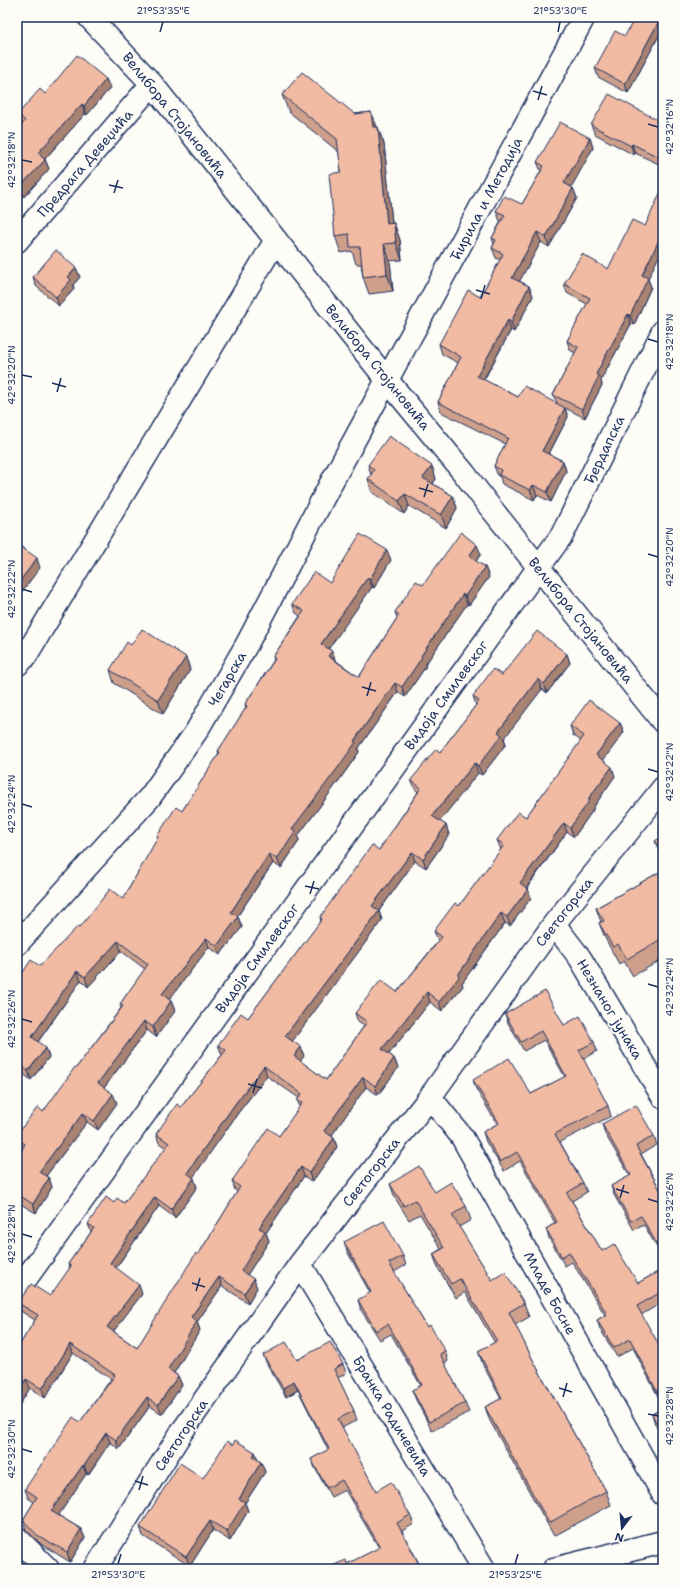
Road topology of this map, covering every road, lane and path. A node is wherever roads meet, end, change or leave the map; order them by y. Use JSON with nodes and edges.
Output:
{"nodes":[{"id":1,"x":89,"y":17,"type":"edge"},
{"id":2,"x":584,"y":17,"type":"edge"},
{"id":3,"x":152,"y":84,"type":"junction"},
{"id":4,"x":276,"y":240,"type":"junction"},
{"id":5,"x":17,"y":241,"type":"edge"},
{"id":6,"x":663,"y":331,"type":"edge"},
{"id":7,"x":387,"y":380,"type":"junction"},
{"id":8,"x":539,"y":567,"type":"junction"},
{"id":9,"x":17,"y":665,"type":"edge"},
{"id":10,"x":663,"y":722,"type":"edge"},
{"id":11,"x":663,"y":788,"type":"edge"},
{"id":12,"x":554,"y":924,"type":"junction"},
{"id":13,"x":17,"y":944,"type":"edge"},
{"id":14,"x":430,"y":1097,"type":"junction"},
{"id":15,"x":663,"y":1097,"type":"edge"},
{"id":16,"x":300,"y":1264,"type":"junction"},
{"id":17,"x":17,"y":1291,"type":"edge"},
{"id":18,"x":663,"y":1494,"type":"edge"},
{"id":19,"x":17,"y":1538,"type":"edge"},
{"id":20,"x":663,"y":1542,"type":"edge"},
{"id":21,"x":48,"y":1569,"type":"edge"},
{"id":22,"x":95,"y":1569,"type":"edge"},
{"id":23,"x":484,"y":1569,"type":"edge"},
{"id":24,"x":554,"y":1569,"type":"edge"}],
"edges":[{"from":1,"to":3,"type":"street","name":"Велибора Стојановића"},
{"from":2,"to":7,"type":"street","name":"Ћирила и Методија"},
{"from":3,"to":4,"type":"street","name":"Велибора Стојановића"},
{"from":3,"to":5,"type":"street","name":"Предрага Девеџића"},
{"from":4,"to":7,"type":"street","name":"Велибора Стојановића"},
{"from":4,"to":9,"type":"street"},
{"from":6,"to":8,"type":"street","name":"Ђердапска"},
{"from":7,"to":8,"type":"street","name":"Велибора Стојановића"},
{"from":7,"to":13,"type":"street","name":"Чегарска"},
{"from":8,"to":10,"type":"street","name":"Велибора Стојановића"},
{"from":8,"to":17,"type":"street","name":"Видоја Смилевског"},
{"from":11,"to":12,"type":"street","name":"Светогорска"},
{"from":12,"to":14,"type":"street","name":"Светогорска"},
{"from":12,"to":15,"type":"street","name":"Незнаног јунака"},
{"from":14,"to":16,"type":"street","name":"Светогорска"},
{"from":14,"to":18,"type":"street","name":"Младе Босне"},
{"from":16,"to":22,"type":"street","name":"Светогорска"},
{"from":16,"to":23,"type":"street","name":"Бранка Радичевића"},
{"from":19,"to":21,"type":"street"},
{"from":20,"to":24,"type":"street"}]}
